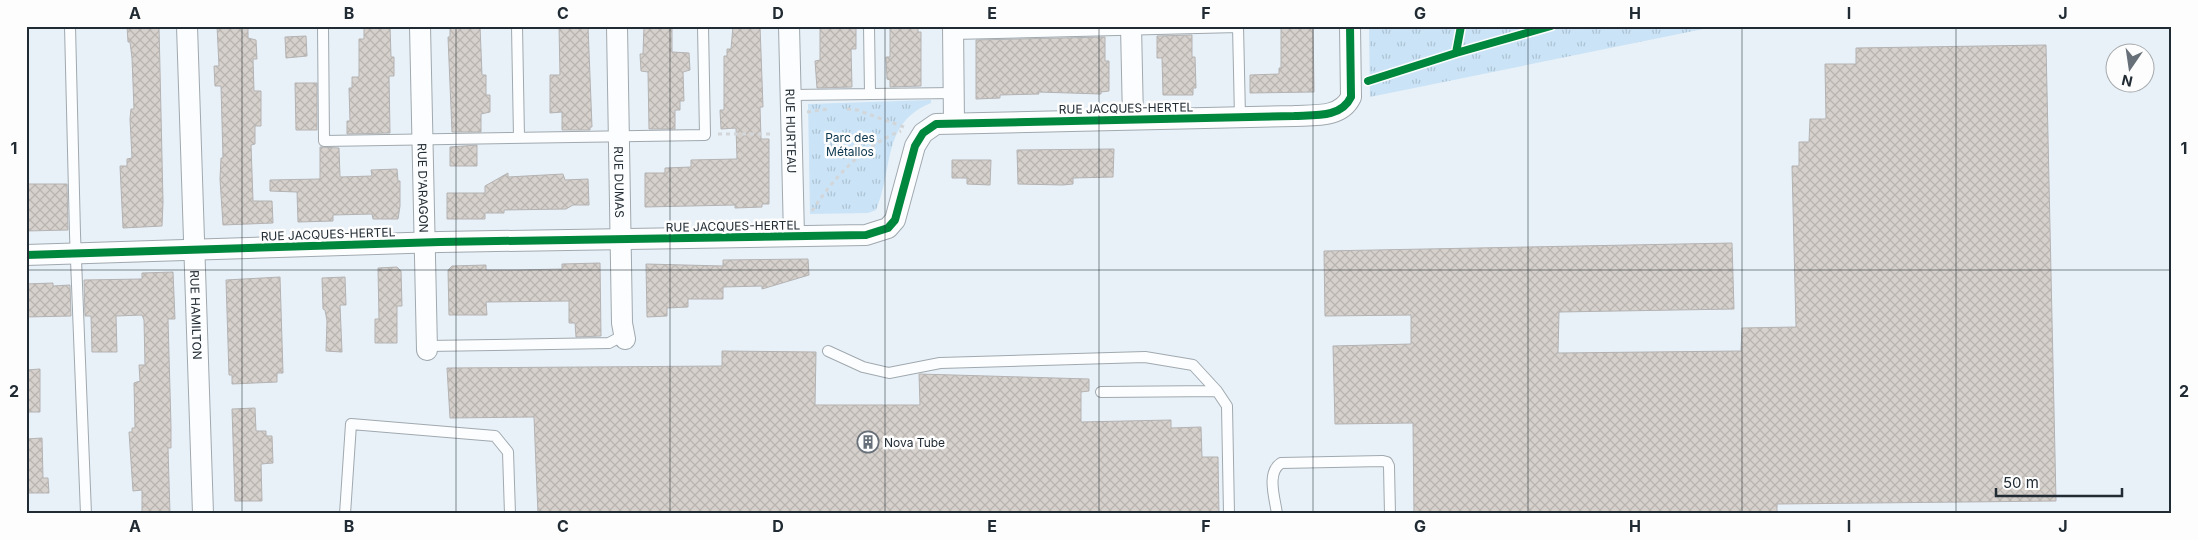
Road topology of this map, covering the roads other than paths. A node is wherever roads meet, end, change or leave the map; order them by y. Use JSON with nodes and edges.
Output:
{"nodes":[{"id":1,"x":70,"y":26,"type":"edge"},
{"id":2,"x":187,"y":26,"type":"edge"},
{"id":3,"x":322,"y":26,"type":"edge"},
{"id":4,"x":420,"y":26,"type":"edge"},
{"id":5,"x":517,"y":26,"type":"edge"},
{"id":6,"x":617,"y":26,"type":"edge"},
{"id":7,"x":703,"y":26,"type":"edge"},
{"id":8,"x":789,"y":26,"type":"edge"},
{"id":9,"x":869,"y":26,"type":"edge"},
{"id":10,"x":1350,"y":26,"type":"edge"},
{"id":11,"x":1238,"y":27,"type":"edge"},
{"id":12,"x":1131,"y":28,"type":"edge"},
{"id":13,"x":1042,"y":29,"type":"edge"},
{"id":14,"x":953,"y":30,"type":"edge"},
{"id":15,"x":954,"y":92,"type":"junction"},
{"id":16,"x":870,"y":94,"type":"junction"},
{"id":17,"x":791,"y":95,"type":"junction"},
{"id":18,"x":1240,"y":117,"type":"junction"},
{"id":19,"x":1133,"y":119,"type":"junction"},
{"id":20,"x":954,"y":123,"type":"junction"},
{"id":21,"x":619,"y":136,"type":"junction"},
{"id":22,"x":519,"y":138,"type":"junction"},
{"id":23,"x":422,"y":139,"type":"junction"},
{"id":24,"x":794,"y":236,"type":"junction"},
{"id":25,"x":621,"y":239,"type":"junction"},
{"id":26,"x":425,"y":243,"type":"junction"},
{"id":27,"x":195,"y":250,"type":"junction"},
{"id":28,"x":76,"y":254,"type":"junction"},
{"id":29,"x":26,"y":255,"type":"edge"},
{"id":30,"x":624,"y":337,"type":"joint"},
{"id":31,"x":427,"y":348,"type":"joint"},
{"id":32,"x":828,"y":351,"type":"dead end"},
{"id":33,"x":1217,"y":391,"type":"junction"},
{"id":34,"x":1101,"y":392,"type":"dead end"},
{"id":35,"x":86,"y":514,"type":"edge"},
{"id":36,"x":203,"y":514,"type":"edge"},
{"id":37,"x":345,"y":514,"type":"edge"},
{"id":38,"x":510,"y":514,"type":"edge"},
{"id":39,"x":1230,"y":514,"type":"edge"},
{"id":40,"x":1277,"y":514,"type":"edge"},
{"id":41,"x":1390,"y":514,"type":"edge"}],
"edges":[{"from":1,"to":28,"type":"lane"},
{"from":2,"to":27,"type":"street","name":"RUE HAMILTON"},
{"from":3,"to":23,"type":"lane"},
{"from":4,"to":23,"type":"street","name":"RUE D'ARAGON"},
{"from":5,"to":22,"type":"lane"},
{"from":6,"to":21,"type":"street","name":"RUE DUMAS"},
{"from":7,"to":21,"type":"lane"},
{"from":8,"to":17,"type":"street","name":"RUE HURTEAU"},
{"from":9,"to":16,"type":"lane"},
{"from":10,"to":18,"type":"street","name":"RUE JACQUES-HERTEL"},
{"from":11,"to":12,"type":"lane"},
{"from":11,"to":18,"type":"lane"},
{"from":12,"to":13,"type":"lane"},
{"from":12,"to":19,"type":"street"},
{"from":13,"to":14,"type":"lane"},
{"from":14,"to":15,"type":"street"},
{"from":15,"to":16,"type":"lane"},
{"from":15,"to":20,"type":"street"},
{"from":16,"to":17,"type":"lane"},
{"from":17,"to":24,"type":"street","name":"RUE HURTEAU"},
{"from":18,"to":19,"type":"street","name":"RUE JACQUES-HERTEL"},
{"from":19,"to":20,"type":"street","name":"RUE JACQUES-HERTEL"},
{"from":20,"to":24,"type":"street","name":"RUE JACQUES-HERTEL"},
{"from":21,"to":22,"type":"lane"},
{"from":21,"to":25,"type":"street","name":"RUE DUMAS"},
{"from":22,"to":23,"type":"lane"},
{"from":23,"to":26,"type":"street","name":"RUE D'ARAGON"},
{"from":24,"to":25,"type":"street","name":"RUE JACQUES-HERTEL"},
{"from":25,"to":26,"type":"street","name":"RUE JACQUES-HERTEL"},
{"from":25,"to":30,"type":"street","name":"RUE DUMAS"},
{"from":26,"to":27,"type":"street","name":"RUE JACQUES-HERTEL"},
{"from":26,"to":31,"type":"street","name":"RUE D'ARAGON"},
{"from":27,"to":28,"type":"street","name":"RUE JACQUES-HERTEL"},
{"from":27,"to":36,"type":"street","name":"RUE HAMILTON"},
{"from":28,"to":29,"type":"street","name":"RUE JACQUES-HERTEL"},
{"from":28,"to":35,"type":"lane"},
{"from":30,"to":31,"type":"lane"},
{"from":32,"to":33,"type":"lane"},
{"from":33,"to":34,"type":"lane"},
{"from":33,"to":39,"type":"lane"},
{"from":37,"to":38,"type":"lane"},
{"from":40,"to":41,"type":"lane"}]}
